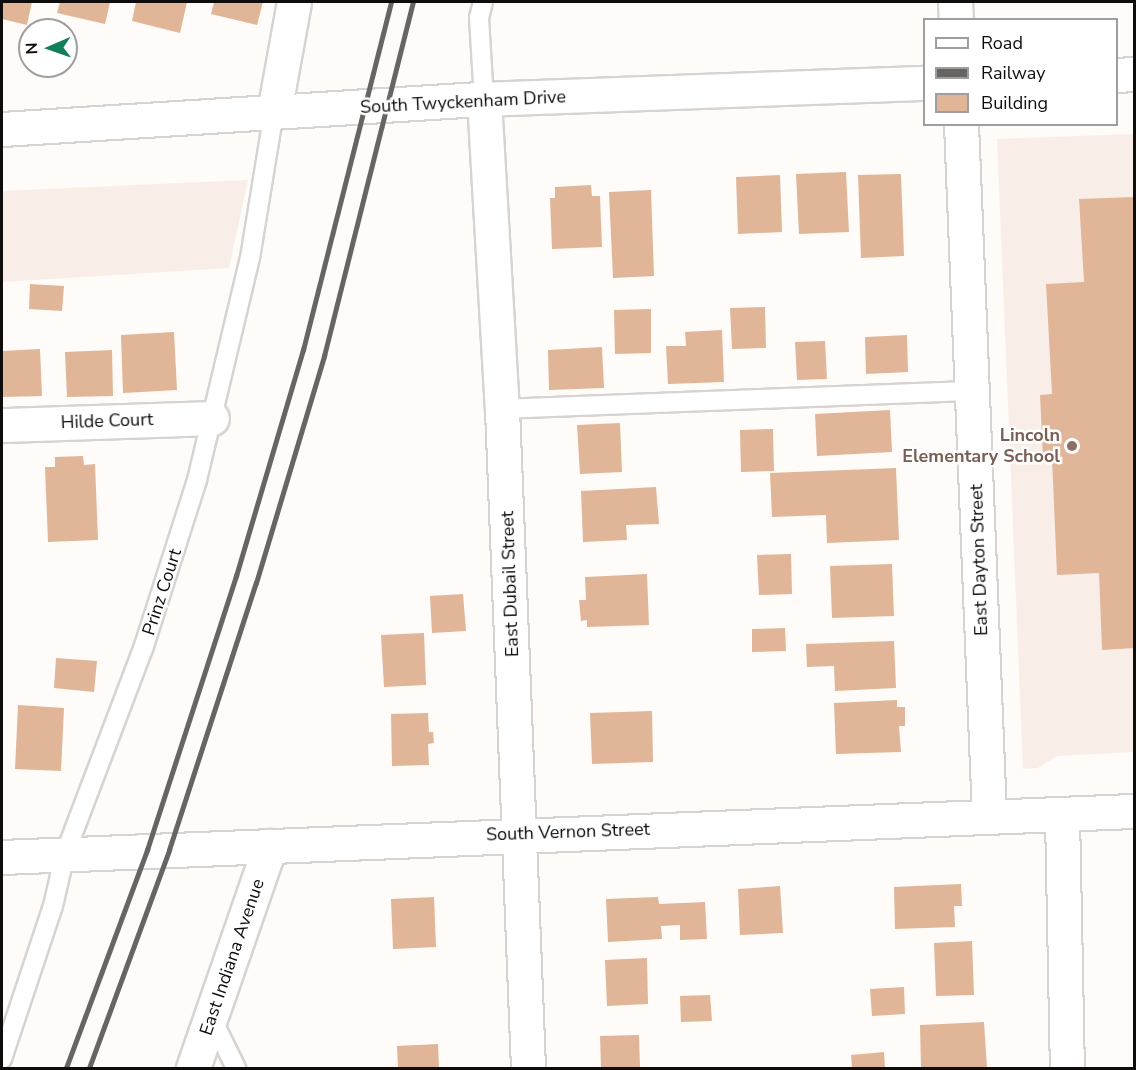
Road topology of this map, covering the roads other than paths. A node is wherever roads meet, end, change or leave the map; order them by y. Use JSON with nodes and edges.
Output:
{"nodes":[{"id":1,"x":294,"y":2,"type":"edge"},
{"id":2,"x":483,"y":2,"type":"edge"},
{"id":3,"x":955,"y":2,"type":"edge"},
{"id":4,"x":956,"y":18,"type":"edge"},
{"id":5,"x":1134,"y":74,"type":"edge"},
{"id":6,"x":1118,"y":75,"type":"edge"},
{"id":7,"x":923,"y":83,"type":"edge"},
{"id":8,"x":484,"y":99,"type":"junction"},
{"id":9,"x":274,"y":112,"type":"junction"},
{"id":10,"x":961,"y":126,"type":"edge"},
{"id":11,"x":2,"y":129,"type":"edge"},
{"id":12,"x":973,"y":391,"type":"junction"},
{"id":13,"x":502,"y":409,"type":"junction"},
{"id":14,"x":212,"y":418,"type":"junction"},
{"id":15,"x":2,"y":425,"type":"edge"},
{"id":16,"x":1134,"y":811,"type":"edge"},
{"id":17,"x":1062,"y":814,"type":"junction"},
{"id":18,"x":989,"y":816,"type":"junction"},
{"id":19,"x":520,"y":834,"type":"junction"},
{"id":20,"x":270,"y":846,"type":"junction"},
{"id":21,"x":65,"y":854,"type":"junction"},
{"id":22,"x":2,"y":857,"type":"edge"},
{"id":23,"x":212,"y":1019,"type":"junction"},
{"id":24,"x":2,"y":1059,"type":"edge"},
{"id":25,"x":193,"y":1068,"type":"edge"},
{"id":26,"x":236,"y":1068,"type":"edge"},
{"id":27,"x":528,"y":1068,"type":"edge"},
{"id":28,"x":1067,"y":1068,"type":"edge"}],
"edges":[{"from":1,"to":9,"type":"street"},
{"from":2,"to":8,"type":"lane"},
{"from":3,"to":4,"type":"street"},
{"from":5,"to":6,"type":"street"},
{"from":7,"to":8,"type":"street","name":"South Twyckenham Drive"},
{"from":8,"to":9,"type":"street","name":"South Twyckenham Drive"},
{"from":8,"to":13,"type":"street","name":"East Dubail Street"},
{"from":9,"to":11,"type":"street","name":"South Twyckenham Drive"},
{"from":9,"to":14,"type":"lane","name":"Prinz Court"},
{"from":10,"to":12,"type":"street","name":"East Dayton Street"},
{"from":12,"to":13,"type":"lane"},
{"from":12,"to":18,"type":"street","name":"East Dayton Street"},
{"from":13,"to":19,"type":"street","name":"East Dubail Street"},
{"from":14,"to":15,"type":"street","name":"Hilde Court"},
{"from":14,"to":21,"type":"lane","name":"Prinz Court"},
{"from":16,"to":17,"type":"street","name":"South Vernon Street"},
{"from":17,"to":18,"type":"street","name":"South Vernon Street"},
{"from":17,"to":28,"type":"street"},
{"from":18,"to":19,"type":"street","name":"South Vernon Street"},
{"from":19,"to":20,"type":"street","name":"South Vernon Street"},
{"from":19,"to":27,"type":"street","name":"East Dubail Street"},
{"from":20,"to":21,"type":"street","name":"South Vernon Street"},
{"from":20,"to":23,"type":"street","name":"East Indiana Avenue"},
{"from":21,"to":22,"type":"street","name":"South Vernon Street"},
{"from":21,"to":24,"type":"lane","name":"Prinz Court"},
{"from":23,"to":25,"type":"street","name":"East Indiana Avenue"},
{"from":23,"to":26,"type":"lane"}]}
